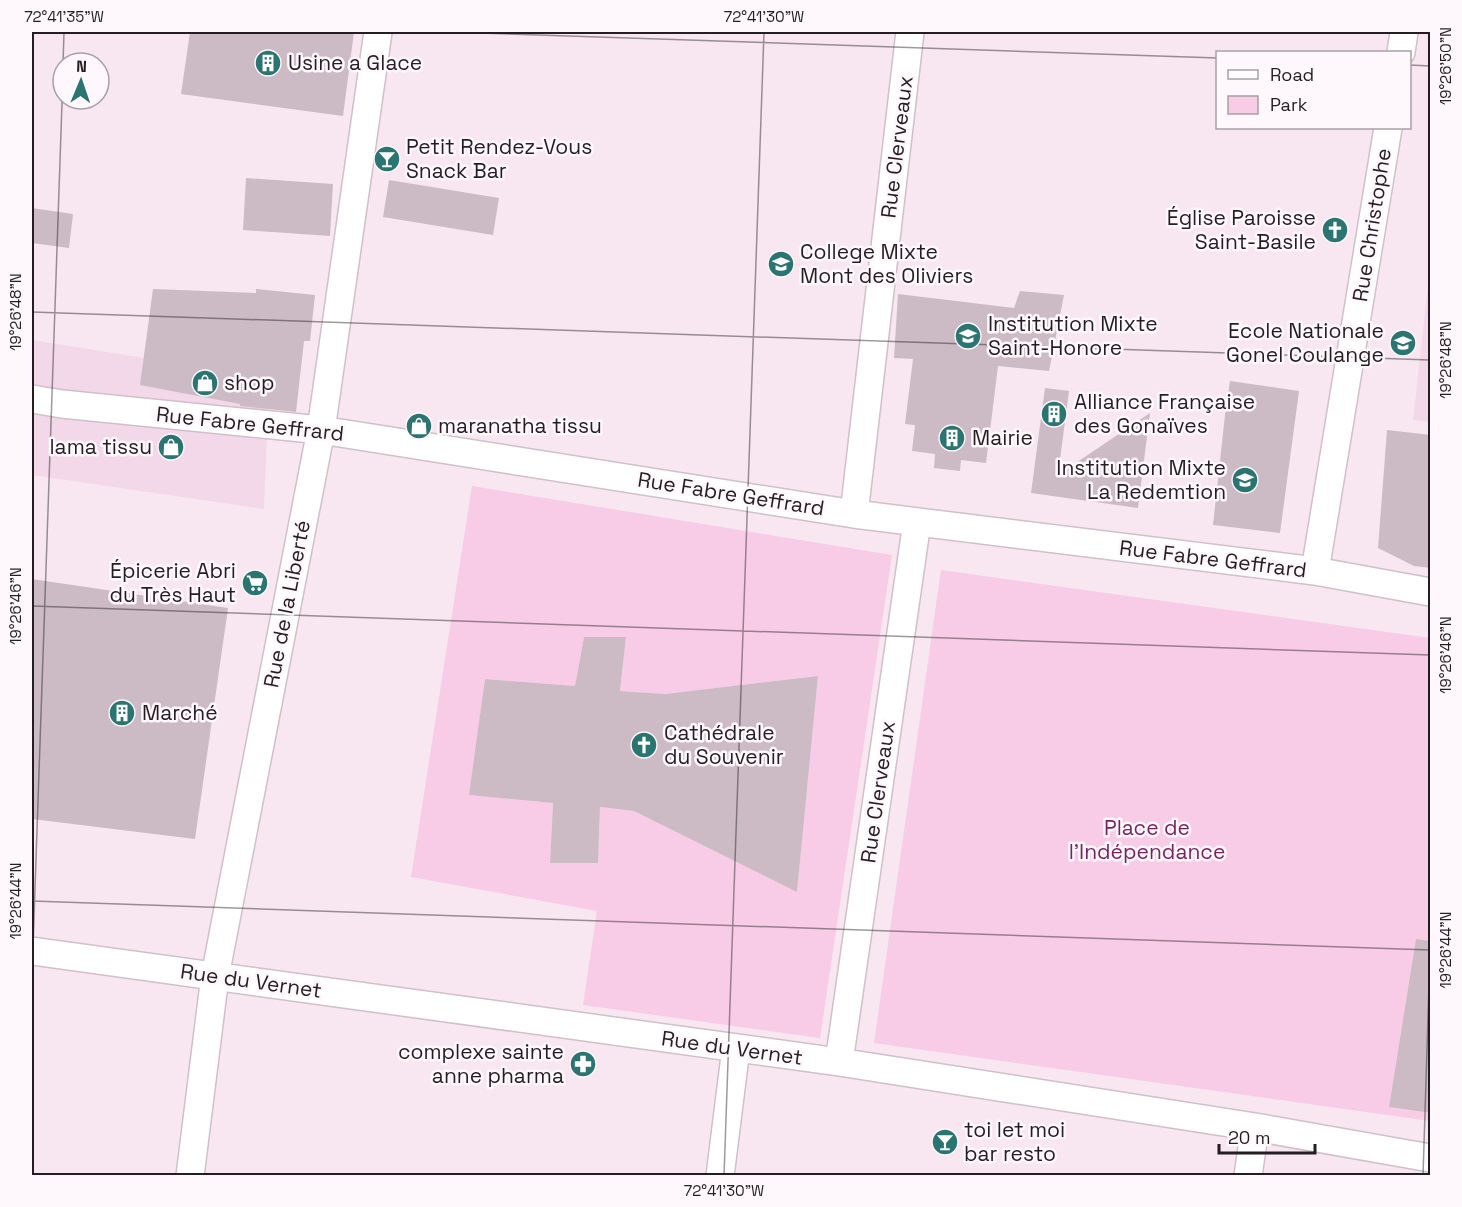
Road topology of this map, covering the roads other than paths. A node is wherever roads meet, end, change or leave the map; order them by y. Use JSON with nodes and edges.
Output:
{"nodes":[{"id":1,"x":378,"y":32,"type":"edge"},
{"id":2,"x":910,"y":32,"type":"edge"},
{"id":3,"x":1404,"y":32,"type":"edge"},
{"id":4,"x":1401,"y":51,"type":"edge"},
{"id":5,"x":1388,"y":129,"type":"edge"},
{"id":6,"x":32,"y":399,"type":"edge"},
{"id":7,"x":321,"y":430,"type":"junction"},
{"id":8,"x":854,"y":514,"type":"junction"},
{"id":9,"x":917,"y":522,"type":"junction"},
{"id":10,"x":1315,"y":571,"type":"junction"},
{"id":11,"x":1431,"y":592,"type":"edge"},
{"id":12,"x":32,"y":951,"type":"edge"},
{"id":13,"x":215,"y":976,"type":"junction"},
{"id":14,"x":736,"y":1048,"type":"junction"},
{"id":15,"x":839,"y":1062,"type":"junction"},
{"id":16,"x":1255,"y":1127,"type":"junction"},
{"id":17,"x":1431,"y":1158,"type":"edge"},
{"id":18,"x":190,"y":1176,"type":"edge"},
{"id":19,"x":720,"y":1176,"type":"edge"},
{"id":20,"x":1248,"y":1176,"type":"edge"}],
"edges":[{"from":1,"to":7,"type":"street","name":"Rue de la Liberté"},
{"from":2,"to":8,"type":"street","name":"Rue Clerveaux"},
{"from":3,"to":4,"type":"street"},
{"from":5,"to":10,"type":"street","name":"Rue Christophe"},
{"from":6,"to":7,"type":"street","name":"Rue Fabre Geffrard"},
{"from":7,"to":8,"type":"street","name":"Rue Fabre Geffrard"},
{"from":7,"to":13,"type":"street","name":"Rue de la Liberté"},
{"from":8,"to":9,"type":"street","name":"Rue Fabre Geffrard"},
{"from":9,"to":10,"type":"street","name":"Rue Fabre Geffrard"},
{"from":9,"to":15,"type":"street","name":"Rue Clerveaux"},
{"from":10,"to":11,"type":"street","name":"Rue Fabre Geffrard"},
{"from":12,"to":13,"type":"street","name":"Rue du Vernet"},
{"from":13,"to":14,"type":"street","name":"Rue du Vernet"},
{"from":13,"to":18,"type":"street","name":"Rue de la Liberté"},
{"from":14,"to":15,"type":"street","name":"Rue du Vernet"},
{"from":14,"to":19,"type":"street"},
{"from":15,"to":16,"type":"street","name":"Rue du Vernet"},
{"from":16,"to":17,"type":"street","name":"Rue du Vernet"},
{"from":16,"to":20,"type":"street"}]}
